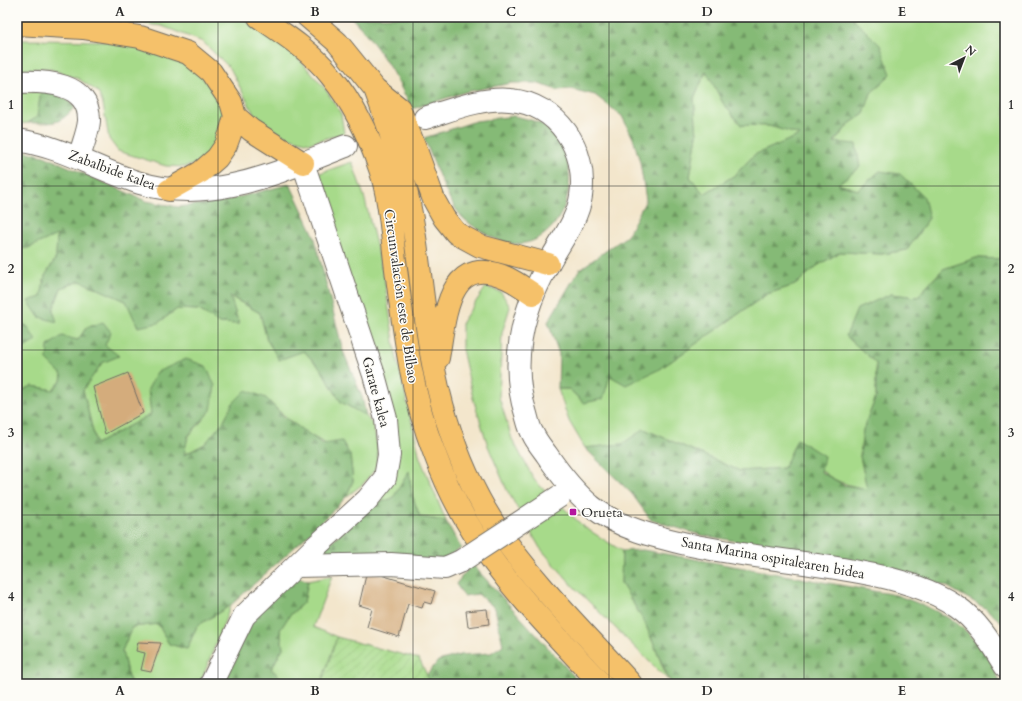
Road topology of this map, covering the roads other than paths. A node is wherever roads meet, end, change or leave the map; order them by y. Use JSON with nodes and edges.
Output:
{"nodes":[{"id":1,"x":259,"y":17,"type":"edge"},
{"id":2,"x":308,"y":17,"type":"edge"},
{"id":3,"x":17,"y":24,"type":"edge"},
{"id":4,"x":17,"y":82,"type":"edge"},
{"id":5,"x":375,"y":89,"type":"junction"},
{"id":6,"x":235,"y":116,"type":"junction"},
{"id":7,"x":425,"y":118,"type":"dead end"},
{"id":8,"x":17,"y":140,"type":"edge"},
{"id":9,"x":346,"y":146,"type":"dead end"},
{"id":10,"x":80,"y":158,"type":"junction"},
{"id":11,"x":303,"y":163,"type":"junction"},
{"id":12,"x":169,"y":190,"type":"junction"},
{"id":13,"x":539,"y":261,"type":"junction"},
{"id":14,"x":533,"y":294,"type":"junction"},
{"id":15,"x":435,"y":373,"type":"junction"},
{"id":16,"x":566,"y":492,"type":"junction"},
{"id":17,"x":296,"y":566,"type":"junction"},
{"id":18,"x":1005,"y":666,"type":"edge"},
{"id":19,"x":211,"y":684,"type":"edge"},
{"id":20,"x":601,"y":684,"type":"edge"},
{"id":21,"x":631,"y":684,"type":"edge"}],
"edges":[{"from":1,"to":20,"type":"main road","name":"Circunvalación este de Bilbao"},
{"from":2,"to":5,"type":"main road"},
{"from":3,"to":6,"type":"main road"},
{"from":4,"to":10,"type":"street"},
{"from":5,"to":13,"type":"main road"},
{"from":5,"to":15,"type":"main road","name":"Circunvalación este de Bilbao"},
{"from":6,"to":11,"type":"main road"},
{"from":6,"to":12,"type":"main road"},
{"from":7,"to":13,"type":"street"},
{"from":8,"to":10,"type":"street","name":"Zabalbide kalea"},
{"from":9,"to":11,"type":"street","name":"Zabalbide kalea"},
{"from":10,"to":12,"type":"street","name":"Zabalbide kalea"},
{"from":11,"to":12,"type":"street","name":"Zabalbide kalea"},
{"from":11,"to":17,"type":"street","name":"Garate kalea"},
{"from":13,"to":14,"type":"street","name":"Santa Marina ospitalearen bidea"},
{"from":14,"to":15,"type":"main road"},
{"from":14,"to":16,"type":"street","name":"Santa Marina ospitalearen bidea"},
{"from":15,"to":21,"type":"main road","name":"Circunvalación este de Bilbao"},
{"from":16,"to":17,"type":"street","bridge":true},
{"from":16,"to":18,"type":"street","name":"Santa Marina ospitalearen bidea"},
{"from":17,"to":19,"type":"street","name":"Garate kalea"}]}
